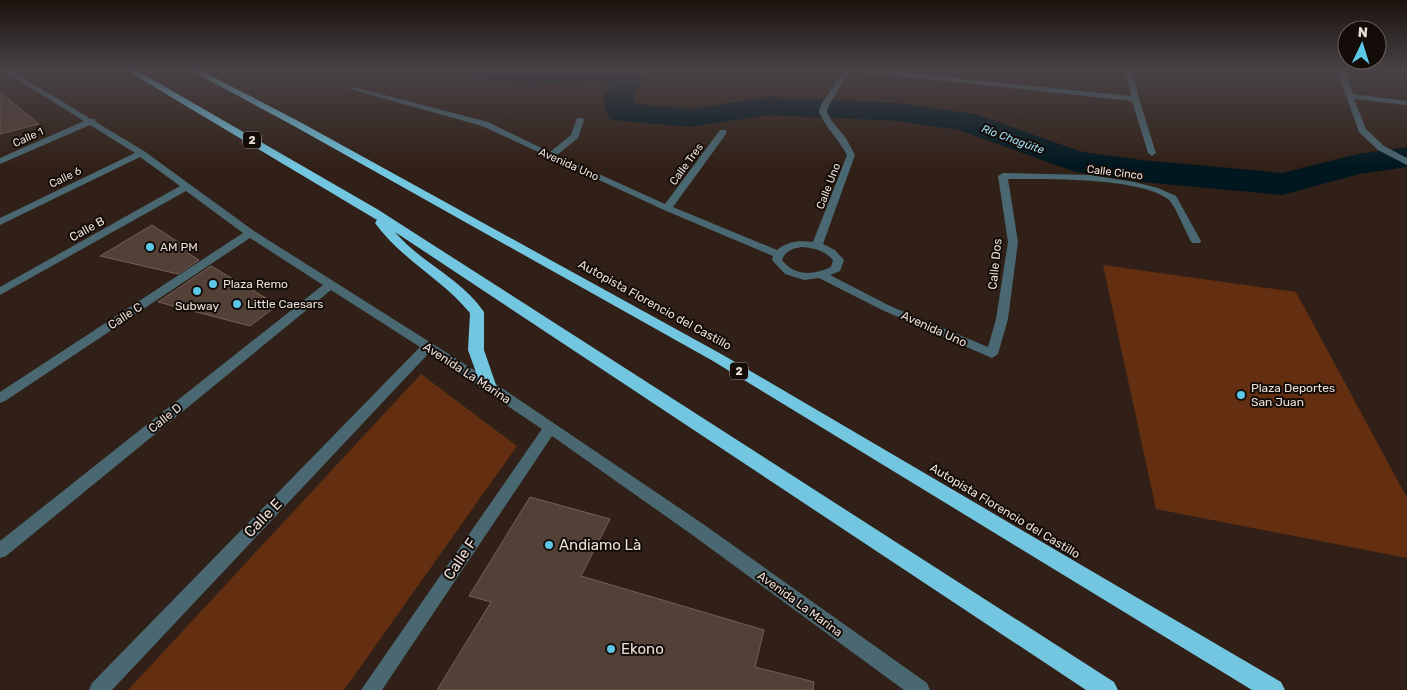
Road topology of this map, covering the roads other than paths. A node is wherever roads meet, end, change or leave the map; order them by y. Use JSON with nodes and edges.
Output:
{"nodes":[{"id":1,"x":58,"y":102,"type":"edge"},
{"id":2,"x":185,"y":102,"type":"edge"},
{"id":3,"x":255,"y":102,"type":"edge"},
{"id":4,"x":403,"y":102,"type":"edge"},
{"id":5,"x":828,"y":102,"type":"edge"},
{"id":6,"x":1136,"y":102,"type":"edge"},
{"id":7,"x":1353,"y":102,"type":"edge"},
{"id":8,"x":1394,"y":102,"type":"edge"},
{"id":9,"x":1407,"y":104,"type":"edge"},
{"id":10,"x":580,"y":120,"type":"dead end"},
{"id":11,"x":92,"y":121,"type":"junction"},
{"id":12,"x":723,"y":132,"type":"dead end"},
{"id":13,"x":140,"y":153,"type":"junction"},
{"id":14,"x":1152,"y":153,"type":"dead end"},
{"id":15,"x":551,"y":156,"type":"junction"},
{"id":16,"x":0,"y":161,"type":"edge"},
{"id":17,"x":1406,"y":162,"type":"edge"},
{"id":18,"x":1002,"y":176,"type":"joint"},
{"id":19,"x":186,"y":187,"type":"junction"},
{"id":20,"x":667,"y":208,"type":"junction"},
{"id":21,"x":373,"y":212,"type":"junction"},
{"id":22,"x":0,"y":222,"type":"edge"},
{"id":23,"x":250,"y":233,"type":"junction"},
{"id":24,"x":1196,"y":241,"type":"dead end"},
{"id":25,"x":817,"y":245,"type":"junction"},
{"id":26,"x":778,"y":254,"type":"junction"},
{"id":27,"x":823,"y":276,"type":"junction"},
{"id":28,"x":330,"y":285,"type":"junction"},
{"id":29,"x":0,"y":292,"type":"edge"},
{"id":30,"x":426,"y":347,"type":"junction"},
{"id":31,"x":992,"y":354,"type":"joint"},
{"id":32,"x":488,"y":385,"type":"junction"},
{"id":33,"x":0,"y":398,"type":"edge"},
{"id":34,"x":550,"y":428,"type":"junction"},
{"id":35,"x":0,"y":551,"type":"edge"},
{"id":36,"x":917,"y":689,"type":"edge"},
{"id":37,"x":99,"y":690,"type":"edge"},
{"id":38,"x":371,"y":690,"type":"edge"},
{"id":39,"x":1106,"y":690,"type":"edge"},
{"id":40,"x":1273,"y":690,"type":"edge"}],
"edges":[{"from":1,"to":11,"type":"street","name":"Avenida La Marina"},
{"from":2,"to":21,"type":"highway","number":"2"},
{"from":3,"to":40,"type":"highway","name":"Autopista Florencio del Castillo","number":"2"},
{"from":4,"to":15,"type":"street","name":"Avenida Uno"},
{"from":5,"to":25,"type":"street","name":"Calle Uno"},
{"from":6,"to":14,"type":"street"},
{"from":7,"to":17,"type":"street"},
{"from":8,"to":9,"type":"street"},
{"from":10,"to":15,"type":"street"},
{"from":11,"to":13,"type":"street","name":"Avenida La Marina"},
{"from":11,"to":16,"type":"street","name":"Calle 1"},
{"from":12,"to":20,"type":"street","name":"Calle Tres"},
{"from":13,"to":19,"type":"street","name":"Avenida La Marina"},
{"from":13,"to":22,"type":"street","name":"Calle 6"},
{"from":15,"to":20,"type":"street","name":"Avenida Uno"},
{"from":18,"to":24,"type":"street","name":"Calle Cinco"},
{"from":18,"to":31,"type":"street","name":"Calle Dos"},
{"from":19,"to":23,"type":"street","name":"Avenida La Marina"},
{"from":19,"to":29,"type":"street","name":"Calle B"},
{"from":20,"to":26,"type":"street","name":"Avenida Uno"},
{"from":21,"to":32,"type":"highway"},
{"from":21,"to":39,"type":"highway","number":"2"},
{"from":23,"to":28,"type":"street","name":"Avenida La Marina"},
{"from":23,"to":33,"type":"street","name":"Calle C"},
{"from":25,"to":26,"type":"street"},
{"from":25,"to":27,"type":"street"},
{"from":26,"to":27,"type":"street"},
{"from":27,"to":31,"type":"street","name":"Avenida Uno"},
{"from":28,"to":30,"type":"street","name":"Avenida La Marina"},
{"from":28,"to":35,"type":"street","name":"Calle D"},
{"from":30,"to":32,"type":"street","name":"Avenida La Marina"},
{"from":30,"to":37,"type":"street","name":"Calle E"},
{"from":32,"to":34,"type":"street","name":"Avenida La Marina"},
{"from":34,"to":36,"type":"street","name":"Avenida La Marina"},
{"from":34,"to":38,"type":"street","name":"Calle F"}]}
